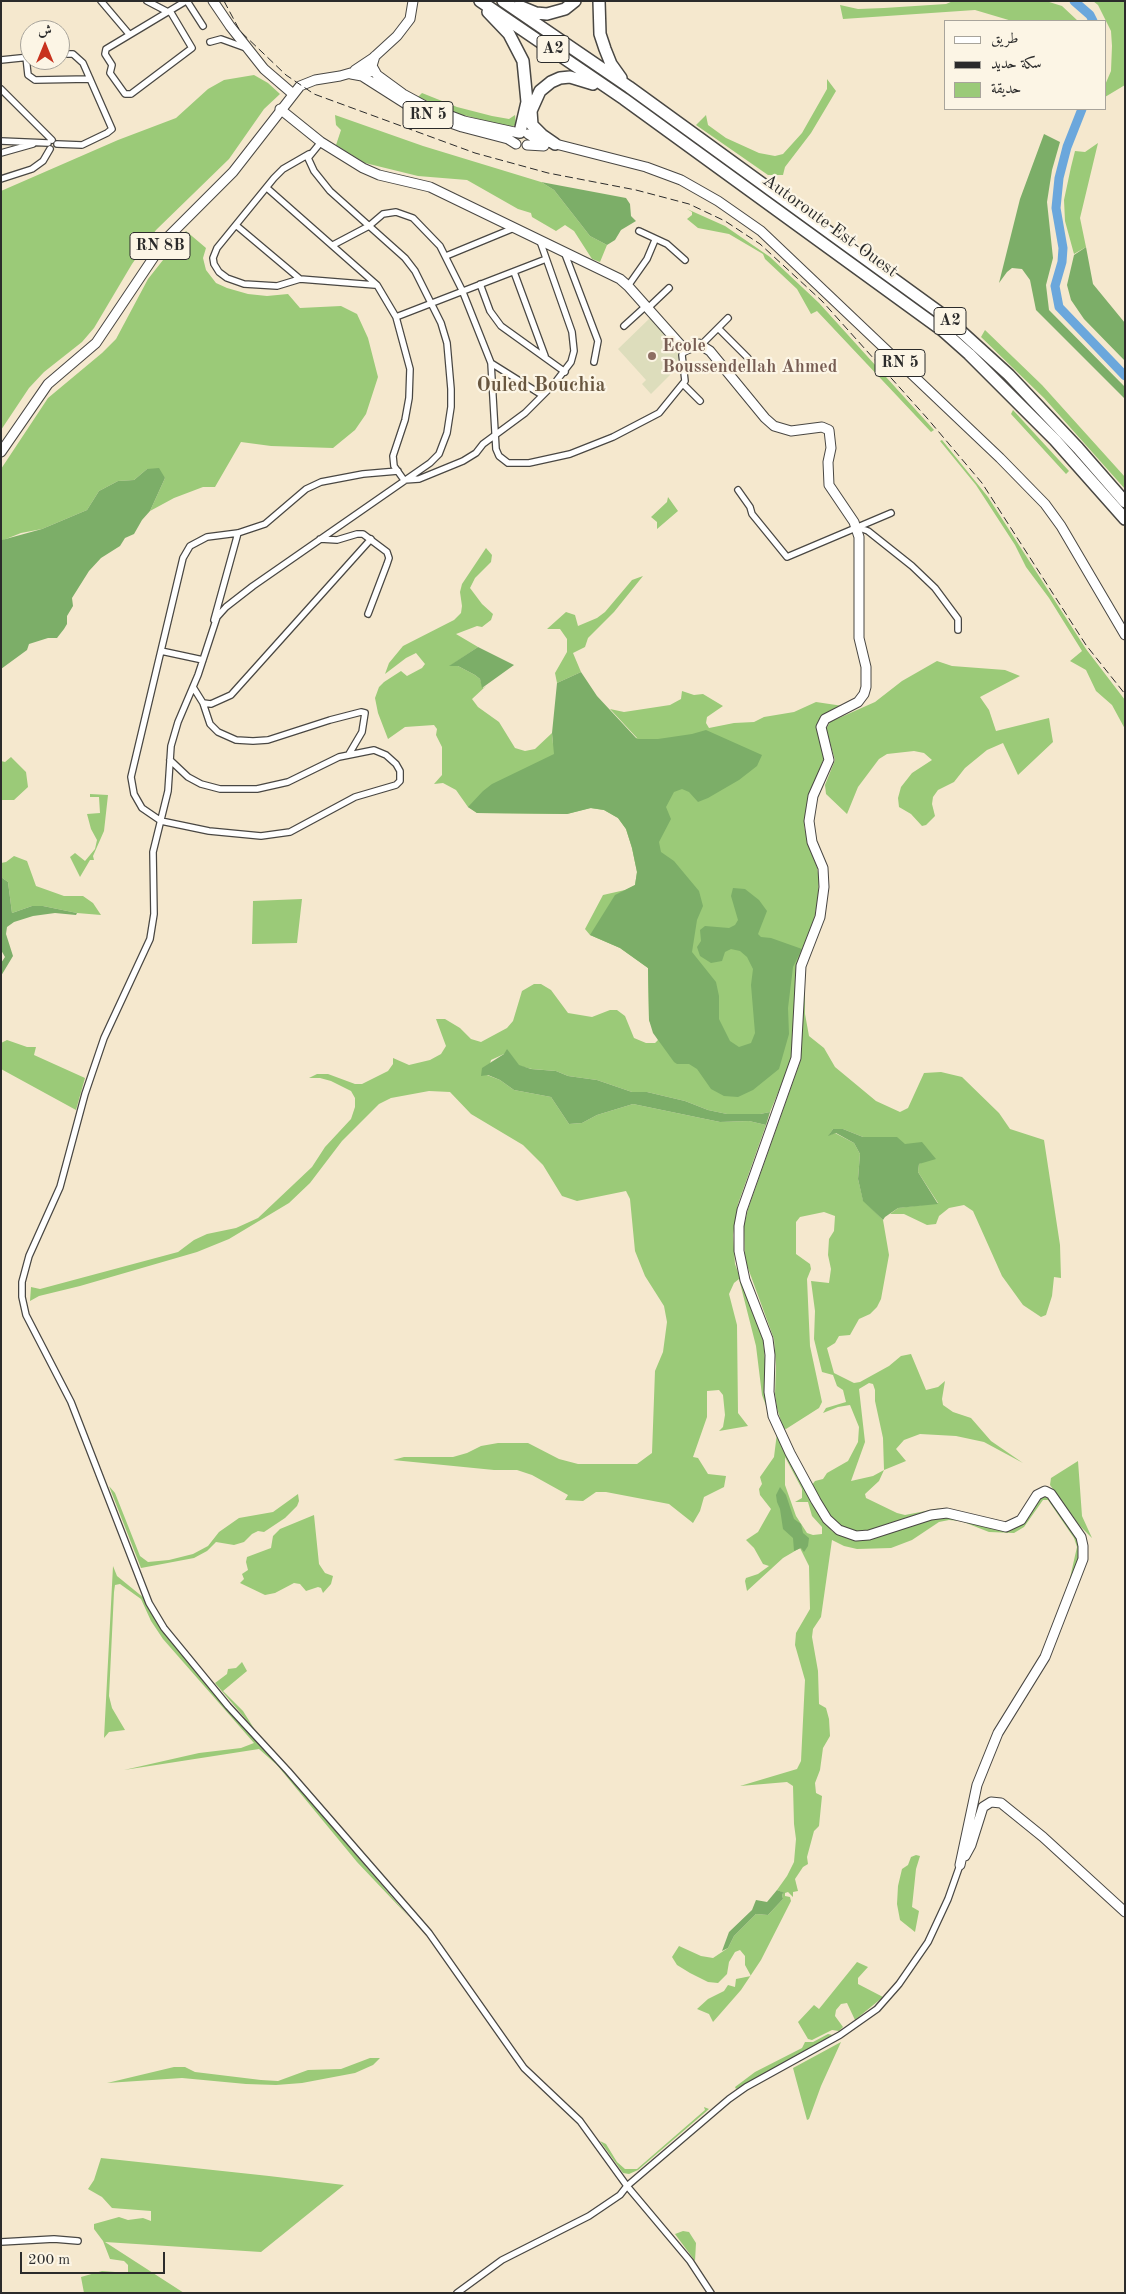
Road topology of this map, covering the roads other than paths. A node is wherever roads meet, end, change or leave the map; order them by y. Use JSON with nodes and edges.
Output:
{"nodes":[{"id":1,"x":101,"y":1,"type":"edge"},
{"id":2,"x":147,"y":1,"type":"edge"},
{"id":3,"x":186,"y":1,"type":"edge"},
{"id":4,"x":213,"y":1,"type":"edge"},
{"id":5,"x":413,"y":1,"type":"edge"},
{"id":6,"x":475,"y":1,"type":"edge"},
{"id":7,"x":480,"y":1,"type":"edge"},
{"id":8,"x":503,"y":1,"type":"edge"},
{"id":9,"x":511,"y":1,"type":"edge"},
{"id":10,"x":575,"y":1,"type":"edge"},
{"id":11,"x":599,"y":1,"type":"edge"},
{"id":12,"x":169,"y":11,"type":"junction"},
{"id":13,"x":203,"y":26,"type":"dead end"},
{"id":14,"x":129,"y":34,"type":"junction"},
{"id":15,"x":210,"y":42,"type":"dead end"},
{"id":16,"x":247,"y":48,"type":"junction"},
{"id":17,"x":70,"y":53,"type":"edge"},
{"id":18,"x":20,"y":58,"type":"edge"},
{"id":19,"x":1,"y":60,"type":"edge"},
{"id":20,"x":371,"y":65,"type":"junction"},
{"id":21,"x":28,"y":70,"type":"edge"},
{"id":22,"x":346,"y":74,"type":"junction"},
{"id":23,"x":90,"y":79,"type":"junction"},
{"id":24,"x":378,"y":86,"type":"junction"},
{"id":25,"x":629,"y":87,"type":"junction"},
{"id":26,"x":1,"y":89,"type":"edge"},
{"id":27,"x":293,"y":94,"type":"junction"},
{"id":28,"x":624,"y":99,"type":"junction"},
{"id":29,"x":280,"y":109,"type":"junction"},
{"id":30,"x":523,"y":132,"type":"junction"},
{"id":31,"x":1,"y":141,"type":"edge"},
{"id":32,"x":321,"y":142,"type":"junction"},
{"id":33,"x":34,"y":143,"type":"junction"},
{"id":34,"x":52,"y":144,"type":"junction"},
{"id":35,"x":555,"y":144,"type":"junction"},
{"id":36,"x":1,"y":152,"type":"edge"},
{"id":37,"x":311,"y":154,"type":"junction"},
{"id":38,"x":616,"y":160,"type":"junction"},
{"id":39,"x":1,"y":179,"type":"edge"},
{"id":40,"x":266,"y":188,"type":"junction"},
{"id":41,"x":237,"y":226,"type":"junction"},
{"id":42,"x":369,"y":226,"type":"junction"},
{"id":43,"x":514,"y":228,"type":"junction"},
{"id":44,"x":639,"y":231,"type":"dead end"},
{"id":45,"x":656,"y":240,"type":"junction"},
{"id":46,"x":540,"y":241,"type":"junction"},
{"id":47,"x":333,"y":245,"type":"junction"},
{"id":48,"x":565,"y":254,"type":"junction"},
{"id":49,"x":446,"y":256,"type":"junction"},
{"id":50,"x":546,"y":259,"type":"junction"},
{"id":51,"x":685,"y":260,"type":"dead end"},
{"id":52,"x":514,"y":272,"type":"junction"},
{"id":53,"x":300,"y":279,"type":"junction"},
{"id":54,"x":480,"y":284,"type":"junction"},
{"id":55,"x":377,"y":285,"type":"junction"},
{"id":56,"x":628,"y":286,"type":"junction"},
{"id":57,"x":669,"y":288,"type":"dead end"},
{"id":58,"x":462,"y":290,"type":"junction"},
{"id":59,"x":431,"y":302,"type":"junction"},
{"id":60,"x":647,"y":307,"type":"junction"},
{"id":61,"x":396,"y":316,"type":"junction"},
{"id":62,"x":728,"y":318,"type":"dead end"},
{"id":63,"x":624,"y":326,"type":"dead end"},
{"id":64,"x":718,"y":328,"type":"junction"},
{"id":65,"x":701,"y":345,"type":"junction"},
{"id":66,"x":685,"y":350,"type":"junction"},
{"id":67,"x":546,"y":357,"type":"junction"},
{"id":68,"x":748,"y":358,"type":"dead end"},
{"id":69,"x":594,"y":362,"type":"dead end"},
{"id":70,"x":490,"y":363,"type":"junction"},
{"id":71,"x":565,"y":372,"type":"junction"},
{"id":72,"x":683,"y":384,"type":"junction"},
{"id":73,"x":542,"y":395,"type":"junction"},
{"id":74,"x":700,"y":402,"type":"dead end"},
{"id":75,"x":495,"y":434,"type":"junction"},
{"id":76,"x":1,"y":452,"type":"edge"},
{"id":77,"x":398,"y":471,"type":"junction"},
{"id":78,"x":404,"y":480,"type":"junction"},
{"id":79,"x":738,"y":490,"type":"dead end"},
{"id":80,"x":1125,"y":502,"type":"edge"},
{"id":81,"x":891,"y":513,"type":"dead end"},
{"id":82,"x":1125,"y":519,"type":"edge"},
{"id":83,"x":857,"y":527,"type":"junction"},
{"id":84,"x":238,"y":533,"type":"junction"},
{"id":85,"x":320,"y":539,"type":"junction"},
{"id":86,"x":371,"y":539,"type":"junction"},
{"id":87,"x":368,"y":614,"type":"dead end"},
{"id":88,"x":213,"y":626,"type":"junction"},
{"id":89,"x":958,"y":630,"type":"dead end"},
{"id":90,"x":1125,"y":635,"type":"edge"},
{"id":91,"x":161,"y":650,"type":"junction"},
{"id":92,"x":203,"y":660,"type":"junction"},
{"id":93,"x":193,"y":687,"type":"junction"},
{"id":94,"x":203,"y":703,"type":"junction"},
{"id":95,"x":349,"y":754,"type":"junction"},
{"id":96,"x":170,"y":760,"type":"junction"},
{"id":97,"x":161,"y":821,"type":"junction"},
{"id":98,"x":960,"y":1865,"type":"junction"},
{"id":99,"x":1125,"y":1912,"type":"edge"},
{"id":100,"x":627,"y":2186,"type":"junction"},
{"id":101,"x":78,"y":2241,"type":"dead end"},
{"id":102,"x":1,"y":2242,"type":"edge"},
{"id":103,"x":457,"y":2293,"type":"edge"},
{"id":104,"x":711,"y":2293,"type":"edge"}],
"edges":[{"from":1,"to":14,"type":"street"},
{"from":2,"to":12,"type":"street"},
{"from":3,"to":12,"type":"street"},
{"from":3,"to":13,"type":"street"},
{"from":4,"to":16,"type":"street"},
{"from":5,"to":20,"type":"street"},
{"from":6,"to":30,"type":"highway"},
{"from":7,"to":28,"type":"highway","name":"Autoroute Est-Ouest","number":"A2"},
{"from":8,"to":25,"type":"highway","name":"Autoroute Est-Ouest","number":"A2"},
{"from":9,"to":10,"type":"highway"},
{"from":11,"to":25,"type":"highway"},
{"from":12,"to":14,"type":"street"},
{"from":12,"to":14,"type":"street"},
{"from":15,"to":16,"type":"street"},
{"from":16,"to":27,"type":"street"},
{"from":17,"to":23,"type":"street"},
{"from":18,"to":19,"type":"street"},
{"from":20,"to":22,"type":"street"},
{"from":20,"to":24,"type":"street","number":"RN 5"},
{"from":20,"to":30,"type":"street","number":"RN 5"},
{"from":21,"to":23,"type":"street"},
{"from":22,"to":24,"type":"street","number":"RN 5"},
{"from":22,"to":27,"type":"street","number":"RN 8B"},
{"from":23,"to":34,"type":"street"},
{"from":24,"to":30,"type":"street","number":"RN 5"},
{"from":25,"to":80,"type":"highway","name":"Autoroute Est-Ouest","number":"A2"},
{"from":26,"to":34,"type":"street"},
{"from":27,"to":29,"type":"street","number":"RN 8B"},
{"from":28,"to":30,"type":"highway"},
{"from":28,"to":82,"type":"highway","name":"Autoroute Est-Ouest","number":"A2"},
{"from":29,"to":32,"type":"street"},
{"from":29,"to":76,"type":"street","number":"RN 8B"},
{"from":30,"to":35,"type":"street","number":"RN 5"},
{"from":30,"to":35,"type":"highway"},
{"from":30,"to":38,"type":"street","number":"RN 5"},
{"from":31,"to":33,"type":"street"},
{"from":32,"to":37,"type":"street"},
{"from":32,"to":43,"type":"street"},
{"from":33,"to":34,"type":"street"},
{"from":33,"to":36,"type":"street"},
{"from":34,"to":39,"type":"street"},
{"from":35,"to":38,"type":"street","number":"RN 5"},
{"from":37,"to":40,"type":"street"},
{"from":37,"to":42,"type":"street"},
{"from":38,"to":90,"type":"street","number":"RN 5"},
{"from":40,"to":41,"type":"street"},
{"from":40,"to":47,"type":"street"},
{"from":41,"to":53,"type":"street"},
{"from":41,"to":53,"type":"street"},
{"from":42,"to":47,"type":"street"},
{"from":42,"to":49,"type":"street"},
{"from":42,"to":59,"type":"street"},
{"from":43,"to":46,"type":"street"},
{"from":43,"to":49,"type":"street"},
{"from":44,"to":45,"type":"street"},
{"from":45,"to":51,"type":"street"},
{"from":45,"to":56,"type":"street"},
{"from":46,"to":48,"type":"street"},
{"from":46,"to":50,"type":"street"},
{"from":47,"to":55,"type":"street"},
{"from":48,"to":56,"type":"street"},
{"from":48,"to":69,"type":"street"},
{"from":49,"to":58,"type":"street"},
{"from":50,"to":52,"type":"street"},
{"from":50,"to":71,"type":"street"},
{"from":52,"to":54,"type":"street"},
{"from":52,"to":67,"type":"street"},
{"from":53,"to":55,"type":"street"},
{"from":54,"to":58,"type":"street"},
{"from":54,"to":67,"type":"street"},
{"from":55,"to":61,"type":"street"},
{"from":56,"to":60,"type":"street"},
{"from":57,"to":60,"type":"street"},
{"from":58,"to":59,"type":"street"},
{"from":58,"to":70,"type":"street"},
{"from":59,"to":61,"type":"street"},
{"from":59,"to":78,"type":"street"},
{"from":60,"to":63,"type":"street"},
{"from":60,"to":66,"type":"street"},
{"from":61,"to":77,"type":"street"},
{"from":62,"to":64,"type":"street"},
{"from":64,"to":65,"type":"street"},
{"from":64,"to":68,"type":"street"},
{"from":65,"to":66,"type":"street"},
{"from":65,"to":83,"type":"street"},
{"from":66,"to":72,"type":"street"},
{"from":67,"to":71,"type":"street"},
{"from":70,"to":73,"type":"street"},
{"from":70,"to":75,"type":"street"},
{"from":71,"to":73,"type":"street"},
{"from":72,"to":74,"type":"street"},
{"from":72,"to":75,"type":"street"},
{"from":73,"to":75,"type":"street"},
{"from":75,"to":78,"type":"street"},
{"from":77,"to":78,"type":"street"},
{"from":77,"to":84,"type":"street"},
{"from":78,"to":85,"type":"street"},
{"from":79,"to":83,"type":"street"},
{"from":81,"to":83,"type":"street"},
{"from":83,"to":89,"type":"street"},
{"from":83,"to":98,"type":"street"},
{"from":84,"to":88,"type":"street"},
{"from":84,"to":91,"type":"street"},
{"from":85,"to":86,"type":"street"},
{"from":85,"to":88,"type":"street"},
{"from":86,"to":87,"type":"street"},
{"from":86,"to":94,"type":"street"},
{"from":88,"to":92,"type":"street"},
{"from":91,"to":92,"type":"street"},
{"from":91,"to":97,"type":"street"},
{"from":92,"to":93,"type":"street"},
{"from":93,"to":94,"type":"street"},
{"from":93,"to":96,"type":"street"},
{"from":94,"to":95,"type":"street"},
{"from":95,"to":96,"type":"street"},
{"from":95,"to":97,"type":"street"},
{"from":96,"to":97,"type":"street"},
{"from":97,"to":100,"type":"street"},
{"from":98,"to":99,"type":"street"},
{"from":98,"to":100,"type":"street"},
{"from":100,"to":103,"type":"street"},
{"from":100,"to":104,"type":"street"},
{"from":101,"to":102,"type":"street"}]}
